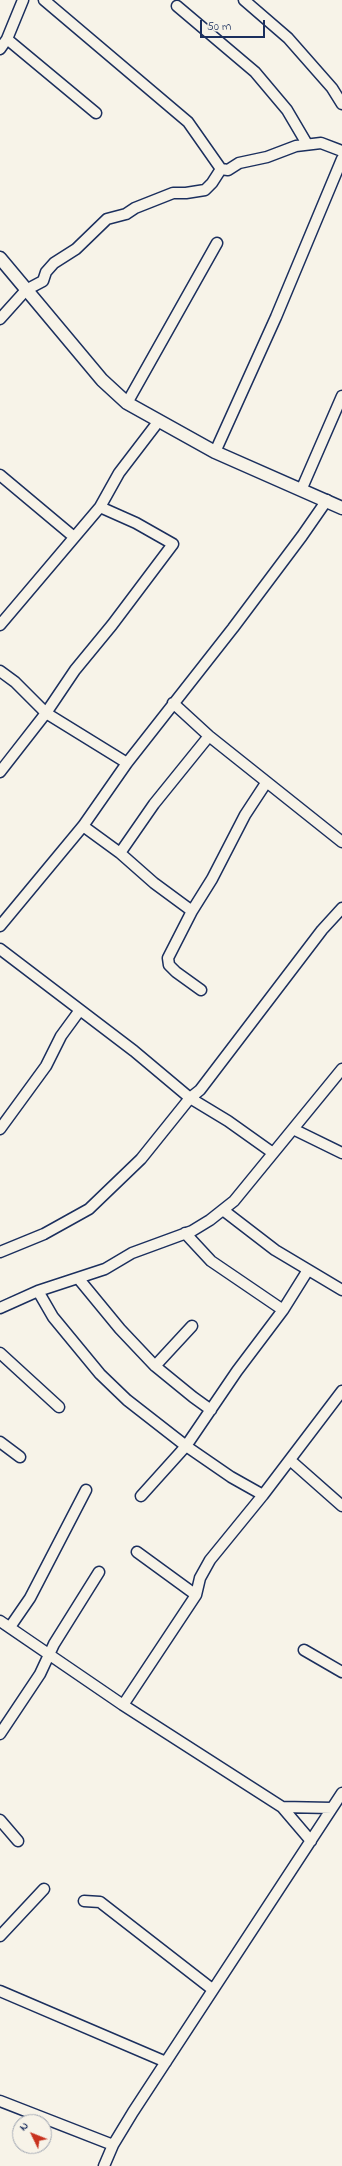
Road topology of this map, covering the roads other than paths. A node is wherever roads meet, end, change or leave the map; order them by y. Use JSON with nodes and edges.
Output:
{"nodes":[{"id":1,"x":25,"y":0,"type":"edge"},
{"id":2,"x":44,"y":0,"type":"edge"},
{"id":3,"x":244,"y":0,"type":"edge"},
{"id":4,"x":178,"y":6,"type":"dead end"},
{"id":5,"x":7,"y":39,"type":"junction"},
{"id":6,"x":0,"y":49,"type":"edge"},
{"id":7,"x":342,"y":104,"type":"edge"},
{"id":8,"x":96,"y":113,"type":"dead end"},
{"id":9,"x":307,"y":144,"type":"junction"},
{"id":10,"x":342,"y":151,"type":"edge"},
{"id":11,"x":342,"y":158,"type":"edge"},
{"id":12,"x":221,"y":169,"type":"junction"},
{"id":13,"x":217,"y":243,"type":"dead end"},
{"id":14,"x":0,"y":258,"type":"edge"},
{"id":15,"x":26,"y":290,"type":"junction"},
{"id":16,"x":0,"y":319,"type":"edge"},
{"id":17,"x":342,"y":396,"type":"edge"},
{"id":18,"x":127,"y":403,"type":"junction"},
{"id":19,"x":158,"y":422,"type":"junction"},
{"id":20,"x":215,"y":452,"type":"junction"},
{"id":21,"x":0,"y":475,"type":"edge"},
{"id":22,"x":302,"y":488,"type":"junction"},
{"id":23,"x":327,"y":500,"type":"junction"},
{"id":24,"x":100,"y":507,"type":"junction"},
{"id":25,"x":342,"y":508,"type":"edge"},
{"id":26,"x":74,"y":537,"type":"junction"},
{"id":27,"x":0,"y":626,"type":"edge"},
{"id":28,"x":0,"y":671,"type":"edge"},
{"id":29,"x":173,"y":703,"type":"junction"},
{"id":30,"x":46,"y":712,"type":"junction"},
{"id":31,"x":209,"y":736,"type":"junction"},
{"id":32,"x":127,"y":763,"type":"junction"},
{"id":33,"x":0,"y":772,"type":"edge"},
{"id":34,"x":266,"y":782,"type":"junction"},
{"id":35,"x":83,"y":826,"type":"junction"},
{"id":36,"x":342,"y":842,"type":"edge"},
{"id":37,"x":120,"y":853,"type":"junction"},
{"id":38,"x":342,"y":908,"type":"edge"},
{"id":39,"x":192,"y":911,"type":"junction"},
{"id":40,"x":4,"y":913,"type":"edge"},
{"id":41,"x":0,"y":926,"type":"edge"},
{"id":42,"x":0,"y":949,"type":"edge"},
{"id":43,"x":201,"y":990,"type":"dead end"},
{"id":44,"x":80,"y":1010,"type":"junction"},
{"id":45,"x":342,"y":1069,"type":"edge"},
{"id":46,"x":190,"y":1098,"type":"junction"},
{"id":47,"x":0,"y":1129,"type":"edge"},
{"id":48,"x":293,"y":1129,"type":"junction"},
{"id":49,"x":273,"y":1153,"type":"junction"},
{"id":50,"x":342,"y":1153,"type":"edge"},
{"id":51,"x":223,"y":1210,"type":"junction"},
{"id":52,"x":185,"y":1233,"type":"junction"},
{"id":53,"x":0,"y":1252,"type":"edge"},
{"id":54,"x":308,"y":1270,"type":"junction"},
{"id":55,"x":78,"y":1278,"type":"junction"},
{"id":56,"x":342,"y":1290,"type":"edge"},
{"id":57,"x":38,"y":1291,"type":"junction"},
{"id":58,"x":0,"y":1308,"type":"edge"},
{"id":59,"x":283,"y":1310,"type":"junction"},
{"id":60,"x":192,"y":1326,"type":"dead end"},
{"id":61,"x":0,"y":1353,"type":"edge"},
{"id":62,"x":156,"y":1366,"type":"junction"},
{"id":63,"x":342,"y":1391,"type":"edge"},
{"id":64,"x":59,"y":1407,"type":"dead end"},
{"id":65,"x":211,"y":1410,"type":"junction"},
{"id":66,"x":0,"y":1442,"type":"edge"},
{"id":67,"x":186,"y":1446,"type":"junction"},
{"id":68,"x":20,"y":1457,"type":"dead end"},
{"id":69,"x":290,"y":1460,"type":"junction"},
{"id":70,"x":86,"y":1490,"type":"dead end"},
{"id":71,"x":263,"y":1495,"type":"junction"},
{"id":72,"x":141,"y":1496,"type":"dead end"},
{"id":73,"x":342,"y":1506,"type":"edge"},
{"id":74,"x":137,"y":1552,"type":"dead end"},
{"id":75,"x":99,"y":1572,"type":"dead end"},
{"id":76,"x":196,"y":1595,"type":"junction"},
{"id":77,"x":0,"y":1621,"type":"edge"},
{"id":78,"x":10,"y":1627,"type":"junction"},
{"id":79,"x":304,"y":1650,"type":"dead end"},
{"id":80,"x":50,"y":1654,"type":"junction"},
{"id":81,"x":342,"y":1672,"type":"edge"},
{"id":82,"x":123,"y":1705,"type":"junction"},
{"id":83,"x":0,"y":1734,"type":"edge"},
{"id":84,"x":342,"y":1793,"type":"edge"},
{"id":85,"x":282,"y":1807,"type":"junction"},
{"id":86,"x":332,"y":1808,"type":"junction"},
{"id":87,"x":0,"y":1820,"type":"edge"},
{"id":88,"x":18,"y":1840,"type":"dead end"},
{"id":89,"x":311,"y":1841,"type":"junction"},
{"id":90,"x":44,"y":1888,"type":"dead end"},
{"id":91,"x":84,"y":1901,"type":"dead end"},
{"id":92,"x":0,"y":1936,"type":"edge"},
{"id":93,"x":212,"y":1989,"type":"junction"},
{"id":94,"x":0,"y":1991,"type":"edge"},
{"id":95,"x":166,"y":2062,"type":"junction"},
{"id":96,"x":0,"y":2101,"type":"edge"},
{"id":97,"x":113,"y":2145,"type":"junction"},
{"id":98,"x":104,"y":2166,"type":"edge"}],
"edges":[{"from":1,"to":5,"type":"street"},
{"from":2,"to":12,"type":"street"},
{"from":3,"to":7,"type":"street"},
{"from":4,"to":9,"type":"street"},
{"from":5,"to":6,"type":"street"},
{"from":5,"to":8,"type":"street"},
{"from":9,"to":10,"type":"street"},
{"from":9,"to":12,"type":"street"},
{"from":11,"to":20,"type":"street"},
{"from":12,"to":15,"type":"street"},
{"from":13,"to":18,"type":"street"},
{"from":14,"to":15,"type":"street"},
{"from":15,"to":16,"type":"street"},
{"from":15,"to":18,"type":"street"},
{"from":17,"to":22,"type":"street"},
{"from":18,"to":19,"type":"street"},
{"from":19,"to":20,"type":"street"},
{"from":19,"to":24,"type":"street"},
{"from":20,"to":22,"type":"street"},
{"from":21,"to":26,"type":"street"},
{"from":22,"to":23,"type":"street"},
{"from":23,"to":25,"type":"street"},
{"from":23,"to":29,"type":"street"},
{"from":24,"to":26,"type":"street"},
{"from":24,"to":30,"type":"street"},
{"from":26,"to":27,"type":"street"},
{"from":28,"to":30,"type":"street"},
{"from":29,"to":31,"type":"street"},
{"from":29,"to":32,"type":"street"},
{"from":30,"to":32,"type":"street"},
{"from":30,"to":33,"type":"street"},
{"from":31,"to":34,"type":"street"},
{"from":31,"to":37,"type":"street"},
{"from":32,"to":35,"type":"street"},
{"from":34,"to":36,"type":"street"},
{"from":34,"to":39,"type":"street"},
{"from":35,"to":37,"type":"street"},
{"from":35,"to":40,"type":"street"},
{"from":37,"to":39,"type":"street"},
{"from":38,"to":46,"type":"street"},
{"from":39,"to":43,"type":"street"},
{"from":40,"to":41,"type":"street"},
{"from":42,"to":44,"type":"street"},
{"from":44,"to":46,"type":"street"},
{"from":44,"to":47,"type":"street"},
{"from":45,"to":48,"type":"street"},
{"from":46,"to":49,"type":"street"},
{"from":46,"to":53,"type":"street"},
{"from":48,"to":49,"type":"street"},
{"from":48,"to":50,"type":"street"},
{"from":49,"to":51,"type":"street"},
{"from":51,"to":52,"type":"street"},
{"from":51,"to":54,"type":"street"},
{"from":52,"to":55,"type":"street"},
{"from":52,"to":59,"type":"street"},
{"from":54,"to":56,"type":"street"},
{"from":54,"to":59,"type":"street"},
{"from":55,"to":57,"type":"street"},
{"from":55,"to":62,"type":"street"},
{"from":57,"to":58,"type":"street"},
{"from":57,"to":67,"type":"street"},
{"from":59,"to":65,"type":"street"},
{"from":60,"to":62,"type":"street"},
{"from":61,"to":64,"type":"street"},
{"from":62,"to":65,"type":"street"},
{"from":63,"to":69,"type":"street"},
{"from":65,"to":67,"type":"street"},
{"from":66,"to":68,"type":"street"},
{"from":67,"to":71,"type":"street"},
{"from":67,"to":72,"type":"street"},
{"from":69,"to":71,"type":"street"},
{"from":69,"to":73,"type":"street"},
{"from":70,"to":78,"type":"street"},
{"from":71,"to":76,"type":"street"},
{"from":74,"to":76,"type":"street"},
{"from":75,"to":80,"type":"street"},
{"from":76,"to":82,"type":"street"},
{"from":77,"to":78,"type":"street"},
{"from":78,"to":80,"type":"street"},
{"from":79,"to":81,"type":"street"},
{"from":80,"to":82,"type":"street"},
{"from":80,"to":83,"type":"street"},
{"from":82,"to":85,"type":"street"},
{"from":84,"to":86,"type":"street"},
{"from":85,"to":86,"type":"street"},
{"from":85,"to":89,"type":"street"},
{"from":86,"to":89,"type":"street"},
{"from":87,"to":88,"type":"street"},
{"from":89,"to":93,"type":"street"},
{"from":90,"to":92,"type":"street"},
{"from":91,"to":93,"type":"street"},
{"from":93,"to":95,"type":"street"},
{"from":94,"to":95,"type":"street"},
{"from":95,"to":97,"type":"street"},
{"from":96,"to":97,"type":"street"},
{"from":97,"to":98,"type":"street"}]}
